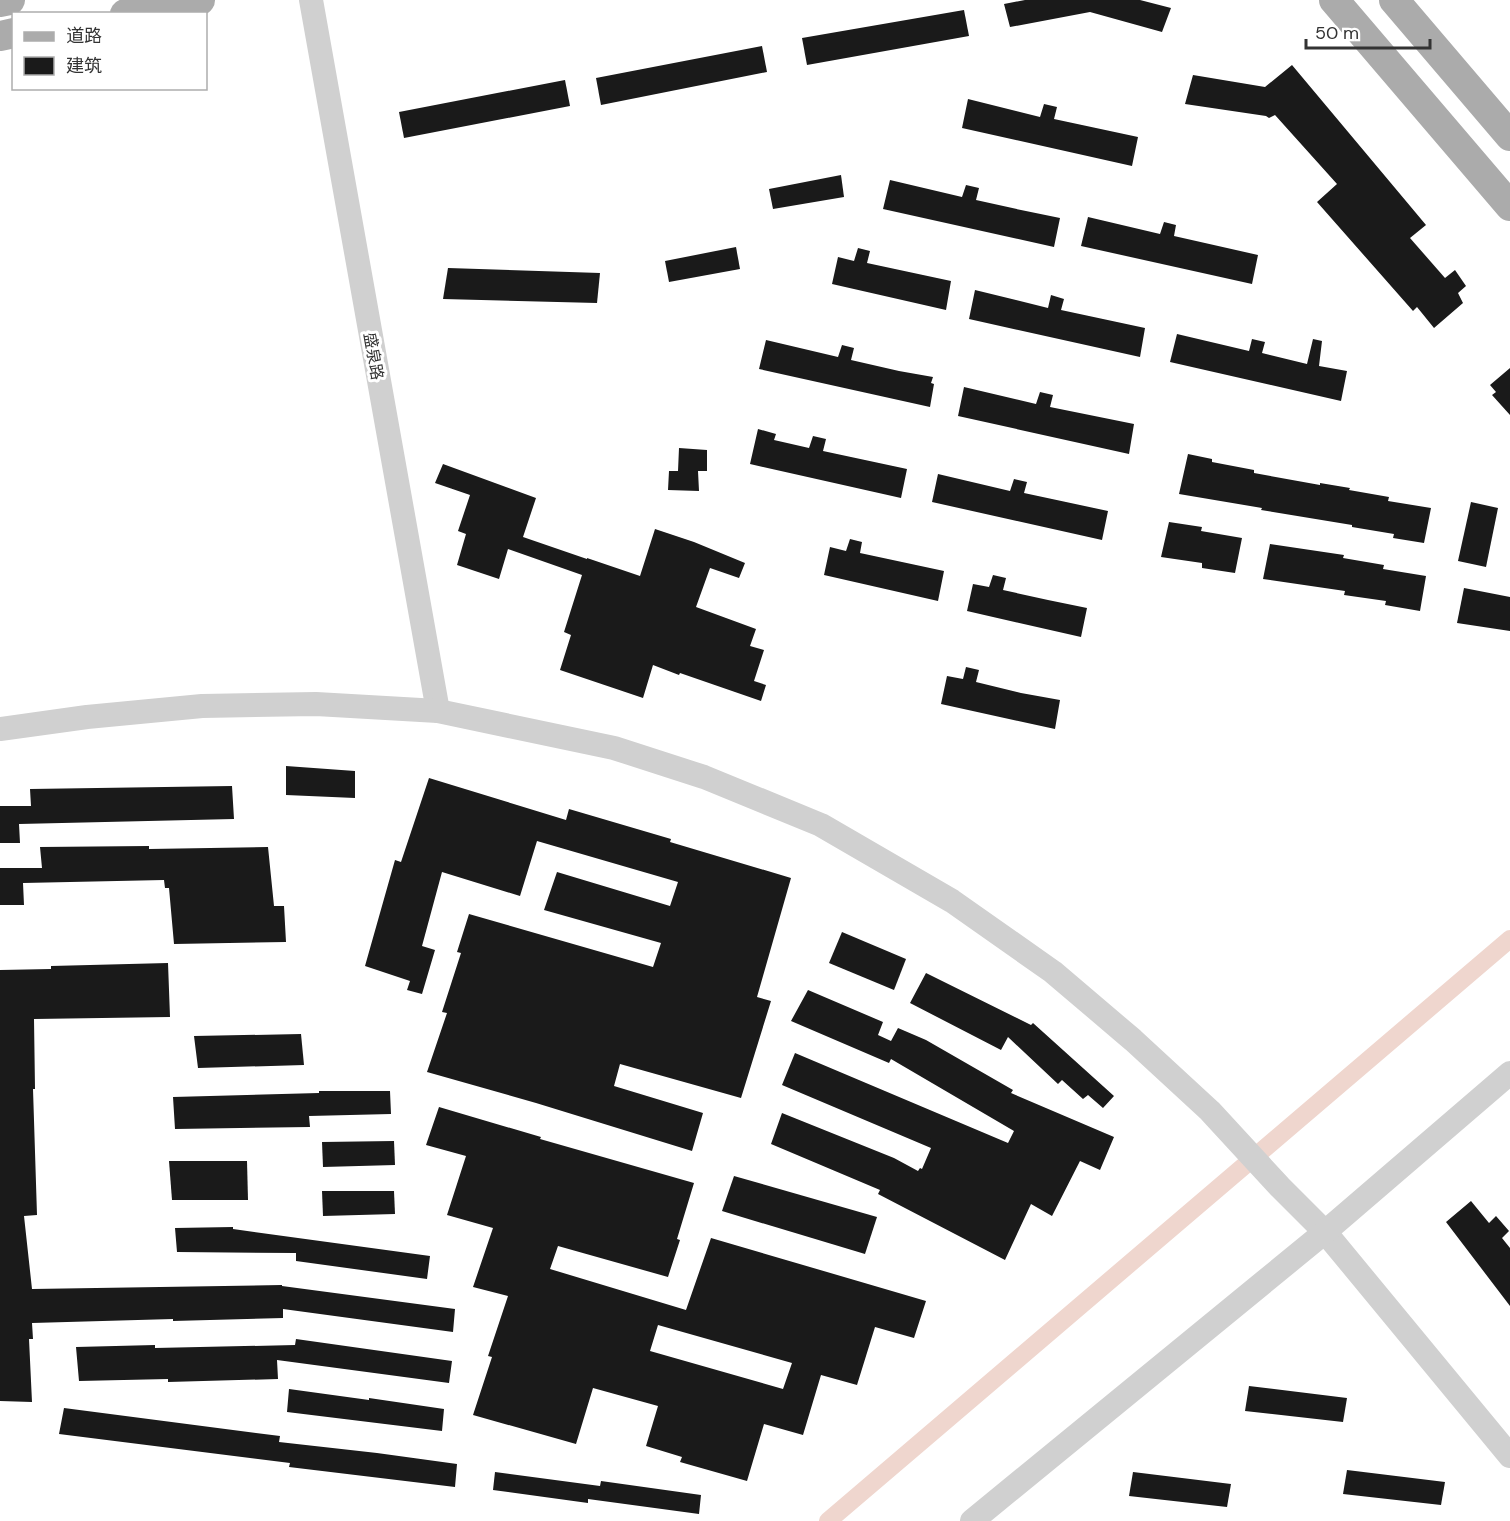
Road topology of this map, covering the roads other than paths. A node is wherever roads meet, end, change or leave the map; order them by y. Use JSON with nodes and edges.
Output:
{"nodes":[{"id":1,"x":10,"y":0,"type":"edge"},
{"id":2,"x":200,"y":0,"type":"edge"},
{"id":3,"x":311,"y":0,"type":"edge"},
{"id":4,"x":1394,"y":0,"type":"edge"},
{"id":5,"x":0,"y":2,"type":"edge"},
{"id":6,"x":1334,"y":5,"type":"edge"},
{"id":7,"x":136,"y":12,"type":"edge"},
{"id":8,"x":1510,"y":136,"type":"edge"},
{"id":9,"x":1510,"y":206,"type":"edge"},
{"id":10,"x":438,"y":711,"type":"junction"},
{"id":11,"x":0,"y":729,"type":"edge"},
{"id":12,"x":1510,"y":1073,"type":"edge"},
{"id":13,"x":1325,"y":1232,"type":"junction"},
{"id":14,"x":1510,"y":1456,"type":"edge"},
{"id":15,"x":972,"y":1521,"type":"edge"}],
"edges":[{"from":1,"to":5,"type":"main road"},
{"from":2,"to":7,"type":"main road"},
{"from":3,"to":10,"type":"street","name":"盛泉路"},
{"from":4,"to":8,"type":"main road"},
{"from":6,"to":9,"type":"main road"},
{"from":10,"to":11,"type":"street"},
{"from":10,"to":13,"type":"street"},
{"from":12,"to":13,"type":"street"},
{"from":13,"to":14,"type":"street"},
{"from":13,"to":15,"type":"street"}]}
